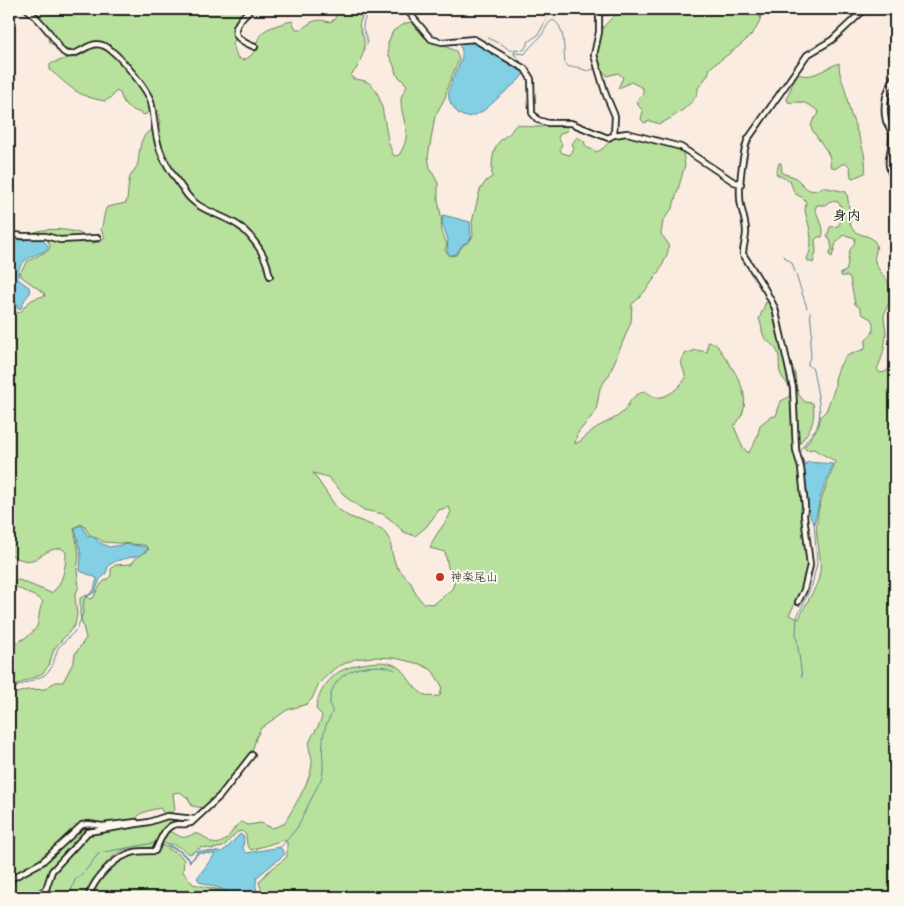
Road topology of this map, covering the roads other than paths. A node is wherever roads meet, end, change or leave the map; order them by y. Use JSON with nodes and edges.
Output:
{"nodes":[{"id":1,"x":27,"y":9,"type":"edge"},
{"id":2,"x":251,"y":9,"type":"edge"},
{"id":3,"x":406,"y":9,"type":"edge"},
{"id":4,"x":599,"y":9,"type":"edge"},
{"id":5,"x":865,"y":9,"type":"edge"},
{"id":6,"x":255,"y":47,"type":"dead end"},
{"id":7,"x":895,"y":76,"type":"edge"},
{"id":8,"x":614,"y":135,"type":"junction"},
{"id":9,"x":895,"y":182,"type":"edge"},
{"id":10,"x":741,"y":184,"type":"junction"},
{"id":11,"x":9,"y":234,"type":"edge"},
{"id":12,"x":98,"y":238,"type":"dead end"},
{"id":13,"x":270,"y":276,"type":"dead end"},
{"id":14,"x":798,"y":602,"type":"dead end"},
{"id":15,"x":252,"y":755,"type":"dead end"},
{"id":16,"x":194,"y":819,"type":"junction"},
{"id":17,"x":139,"y":824,"type":"junction"},
{"id":18,"x":9,"y":880,"type":"edge"},
{"id":19,"x":35,"y":897,"type":"edge"},
{"id":20,"x":88,"y":897,"type":"edge"}],
"edges":[{"from":1,"to":13,"type":"street"},
{"from":2,"to":6,"type":"street"},
{"from":3,"to":8,"type":"street"},
{"from":4,"to":8,"type":"street"},
{"from":5,"to":10,"type":"street"},
{"from":7,"to":9,"type":"street"},
{"from":8,"to":10,"type":"street"},
{"from":10,"to":14,"type":"street"},
{"from":11,"to":12,"type":"street"},
{"from":15,"to":16,"type":"street"},
{"from":16,"to":17,"type":"street"},
{"from":16,"to":20,"type":"street"},
{"from":17,"to":18,"type":"street"},
{"from":17,"to":19,"type":"street"}]}
